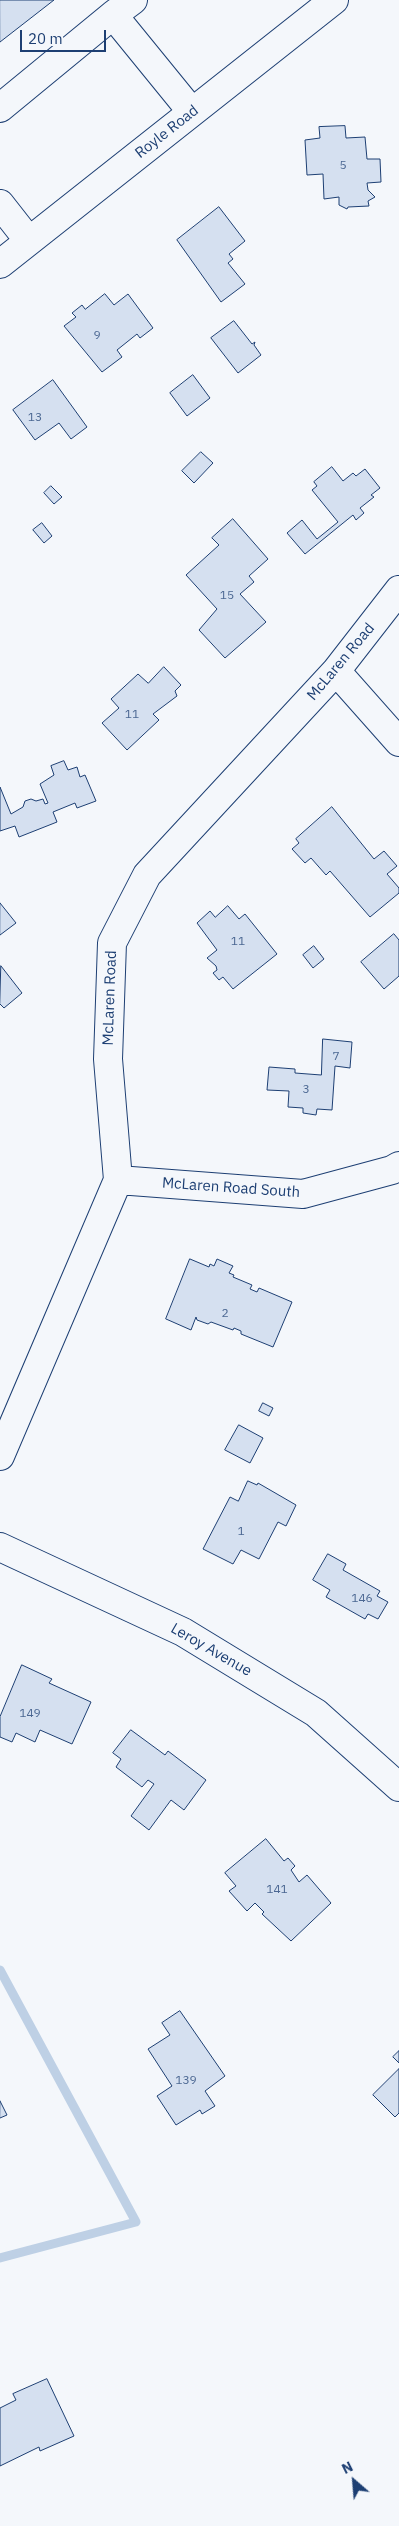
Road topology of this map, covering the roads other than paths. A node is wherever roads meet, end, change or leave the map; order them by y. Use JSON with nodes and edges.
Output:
{"nodes":[{"id":1,"x":334,"y":0,"type":"edge"},
{"id":2,"x":124,"y":8,"type":"edge"},
{"id":3,"x":0,"y":108,"type":"edge"},
{"id":4,"x":192,"y":112,"type":"junction"},
{"id":5,"x":0,"y":204,"type":"edge"},
{"id":6,"x":29,"y":241,"type":"junction"},
{"id":7,"x":0,"y":264,"type":"edge"},
{"id":8,"x":399,"y":590,"type":"edge"},
{"id":9,"x":336,"y":671,"type":"junction"},
{"id":10,"x":399,"y":742,"type":"edge"},
{"id":11,"x":399,"y":1166,"type":"edge"},
{"id":12,"x":118,"y":1180,"type":"junction"},
{"id":13,"x":0,"y":1456,"type":"edge"},
{"id":14,"x":0,"y":1547,"type":"edge"},
{"id":15,"x":399,"y":1787,"type":"edge"}],
"edges":[{"from":1,"to":4,"type":"street","name":"Royle Road"},
{"from":2,"to":3,"type":"street"},
{"from":2,"to":4,"type":"street"},
{"from":4,"to":6,"type":"street","name":"Royle Road"},
{"from":5,"to":6,"type":"street"},
{"from":6,"to":7,"type":"street","name":"Royle Road"},
{"from":8,"to":9,"type":"street","name":"McLaren Road"},
{"from":9,"to":10,"type":"street"},
{"from":9,"to":12,"type":"street","name":"McLaren Road"},
{"from":11,"to":12,"type":"street","name":"McLaren Road South"},
{"from":12,"to":13,"type":"street","name":"McLaren Road"},
{"from":14,"to":15,"type":"street","name":"Leroy Avenue"}]}
